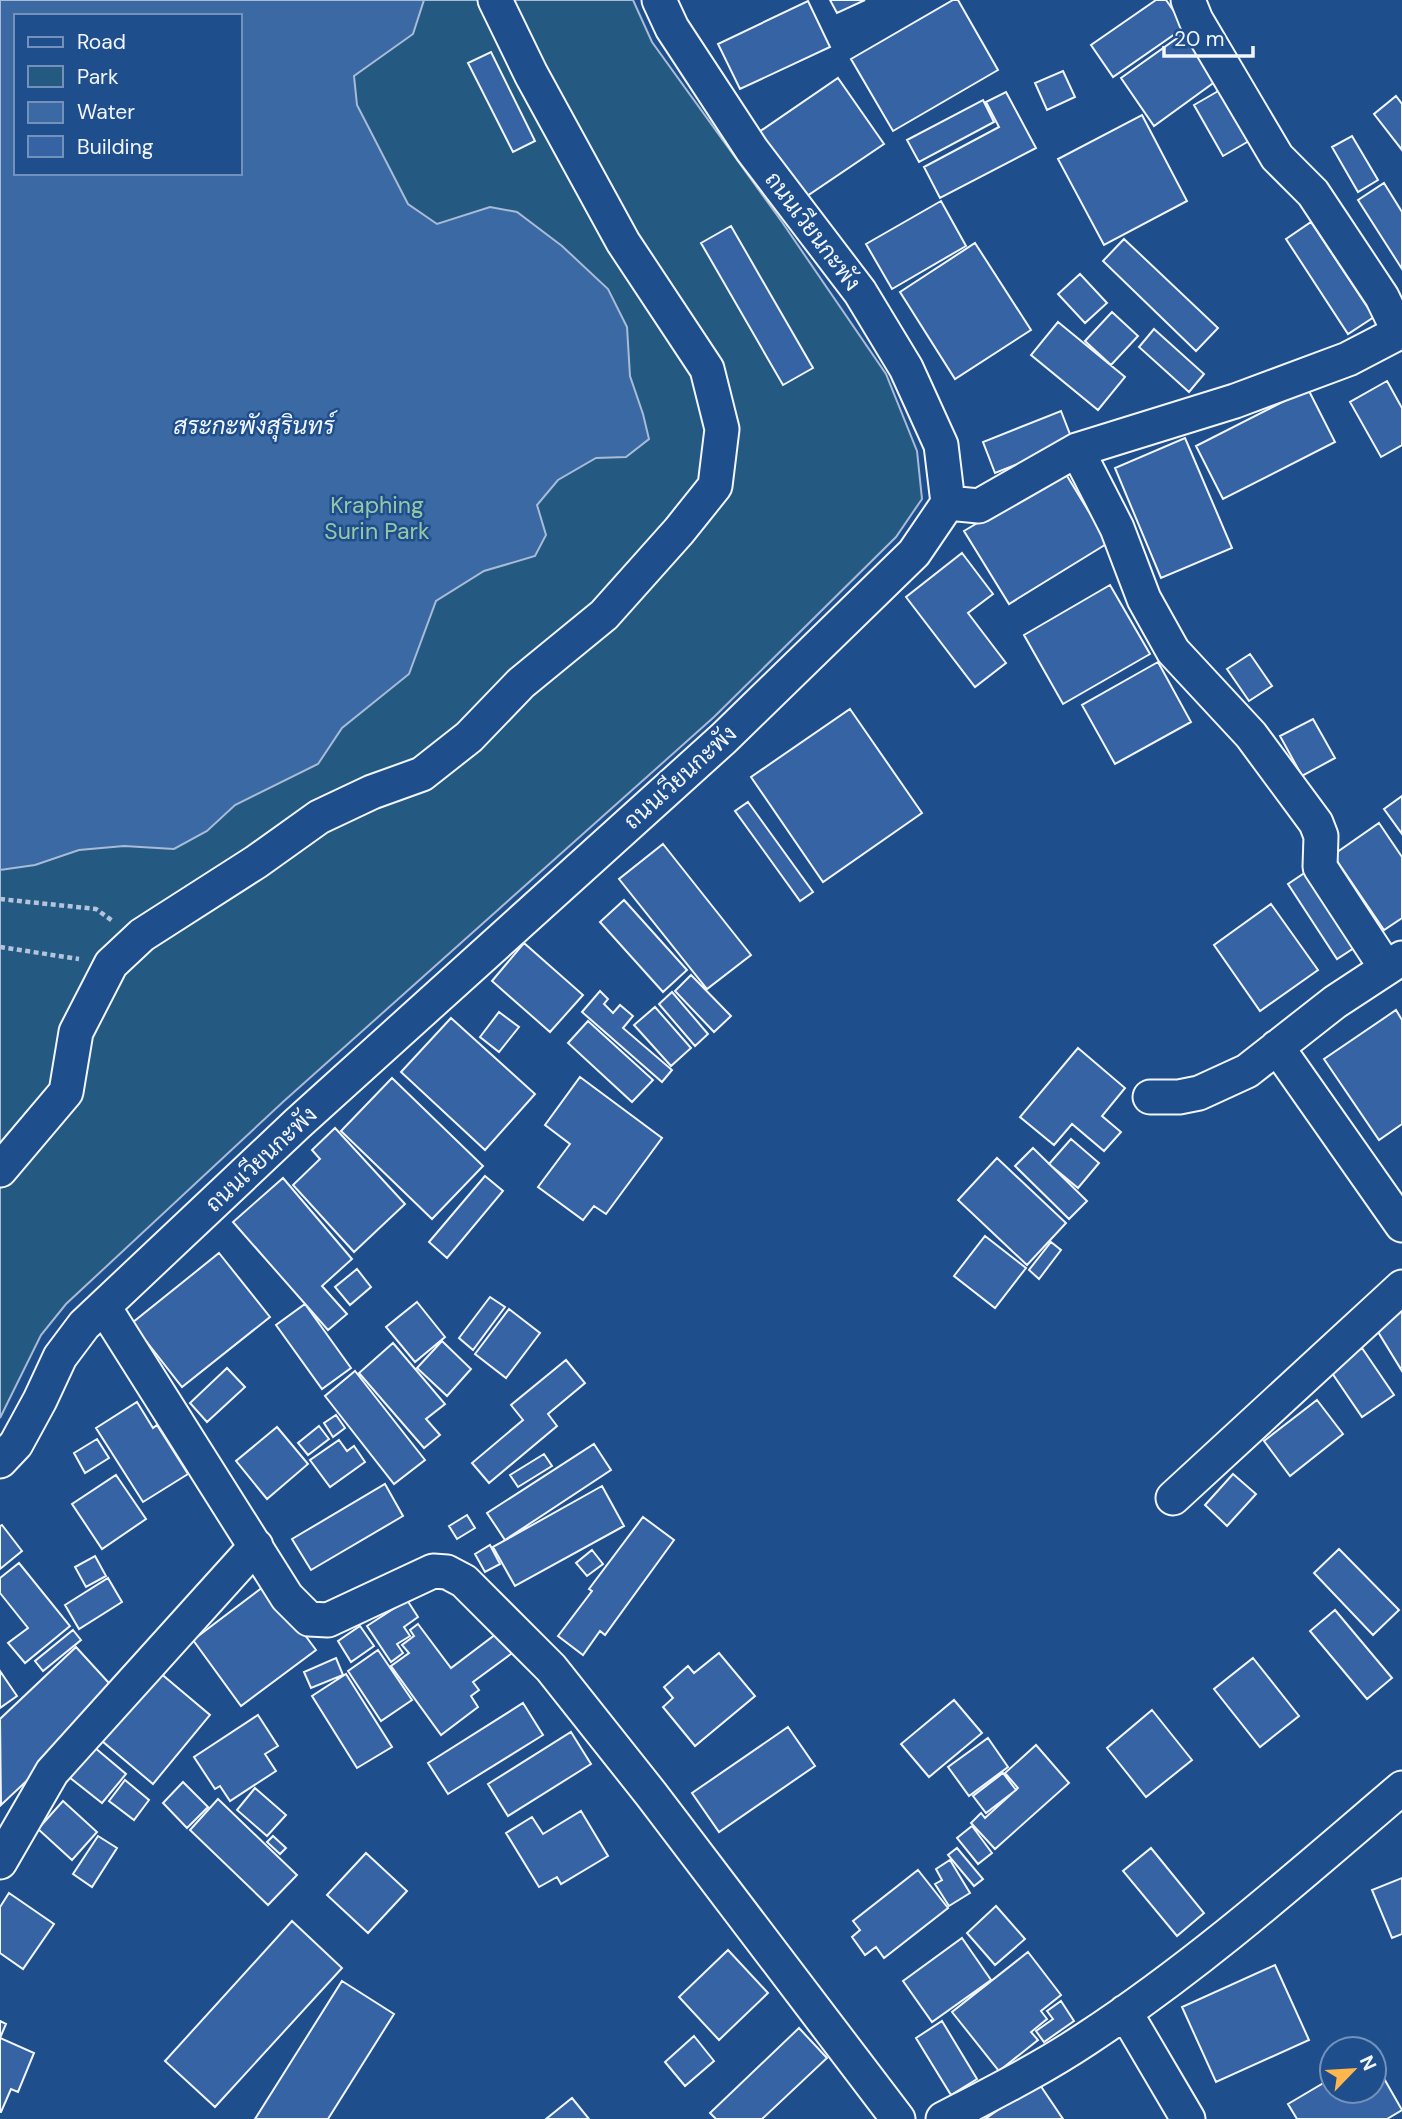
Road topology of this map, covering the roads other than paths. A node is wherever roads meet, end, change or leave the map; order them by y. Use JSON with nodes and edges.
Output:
{"nodes":[{"id":1,"x":495,"y":0,"type":"edge"},
{"id":2,"x":659,"y":0,"type":"edge"},
{"id":3,"x":1188,"y":0,"type":"edge"},
{"id":4,"x":1400,"y":332,"type":"edge"},
{"id":5,"x":1077,"y":450,"type":"junction"},
{"id":6,"x":948,"y":503,"type":"junction"},
{"id":7,"x":1394,"y":963,"type":"edge"},
{"id":8,"x":1278,"y":1047,"type":"junction"},
{"id":9,"x":1150,"y":1097,"type":"dead end"},
{"id":10,"x":0,"y":1170,"type":"edge"},
{"id":11,"x":1402,"y":1226,"type":"edge"},
{"id":12,"x":1402,"y":1287,"type":"edge"},
{"id":13,"x":104,"y":1307,"type":"junction"},
{"id":14,"x":0,"y":1461,"type":"edge"},
{"id":15,"x":1173,"y":1498,"type":"dead end"},
{"id":16,"x":256,"y":1546,"type":"junction"},
{"id":17,"x":1402,"y":1788,"type":"edge"},
{"id":18,"x":0,"y":1862,"type":"edge"},
{"id":19,"x":1125,"y":2012,"type":"junction"},
{"id":20,"x":898,"y":2119,"type":"edge"},
{"id":21,"x":943,"y":2119,"type":"edge"},
{"id":22,"x":1188,"y":2119,"type":"edge"}],
"edges":[{"from":1,"to":10,"type":"street"},
{"from":2,"to":6,"type":"street","name":"ถนนเวียนกะพัง"},
{"from":3,"to":4,"type":"street"},
{"from":4,"to":5,"type":"street"},
{"from":5,"to":6,"type":"street"},
{"from":5,"to":7,"type":"street"},
{"from":6,"to":13,"type":"street","name":"ถนนเวียนกะพัง"},
{"from":7,"to":8,"type":"street"},
{"from":8,"to":9,"type":"street"},
{"from":8,"to":11,"type":"street"},
{"from":12,"to":15,"type":"street"},
{"from":13,"to":14,"type":"street","name":"ถนนเวียนกะพัง"},
{"from":13,"to":16,"type":"street"},
{"from":16,"to":18,"type":"street"},
{"from":16,"to":20,"type":"street"},
{"from":17,"to":19,"type":"street"},
{"from":19,"to":21,"type":"street"},
{"from":19,"to":22,"type":"street"}]}
